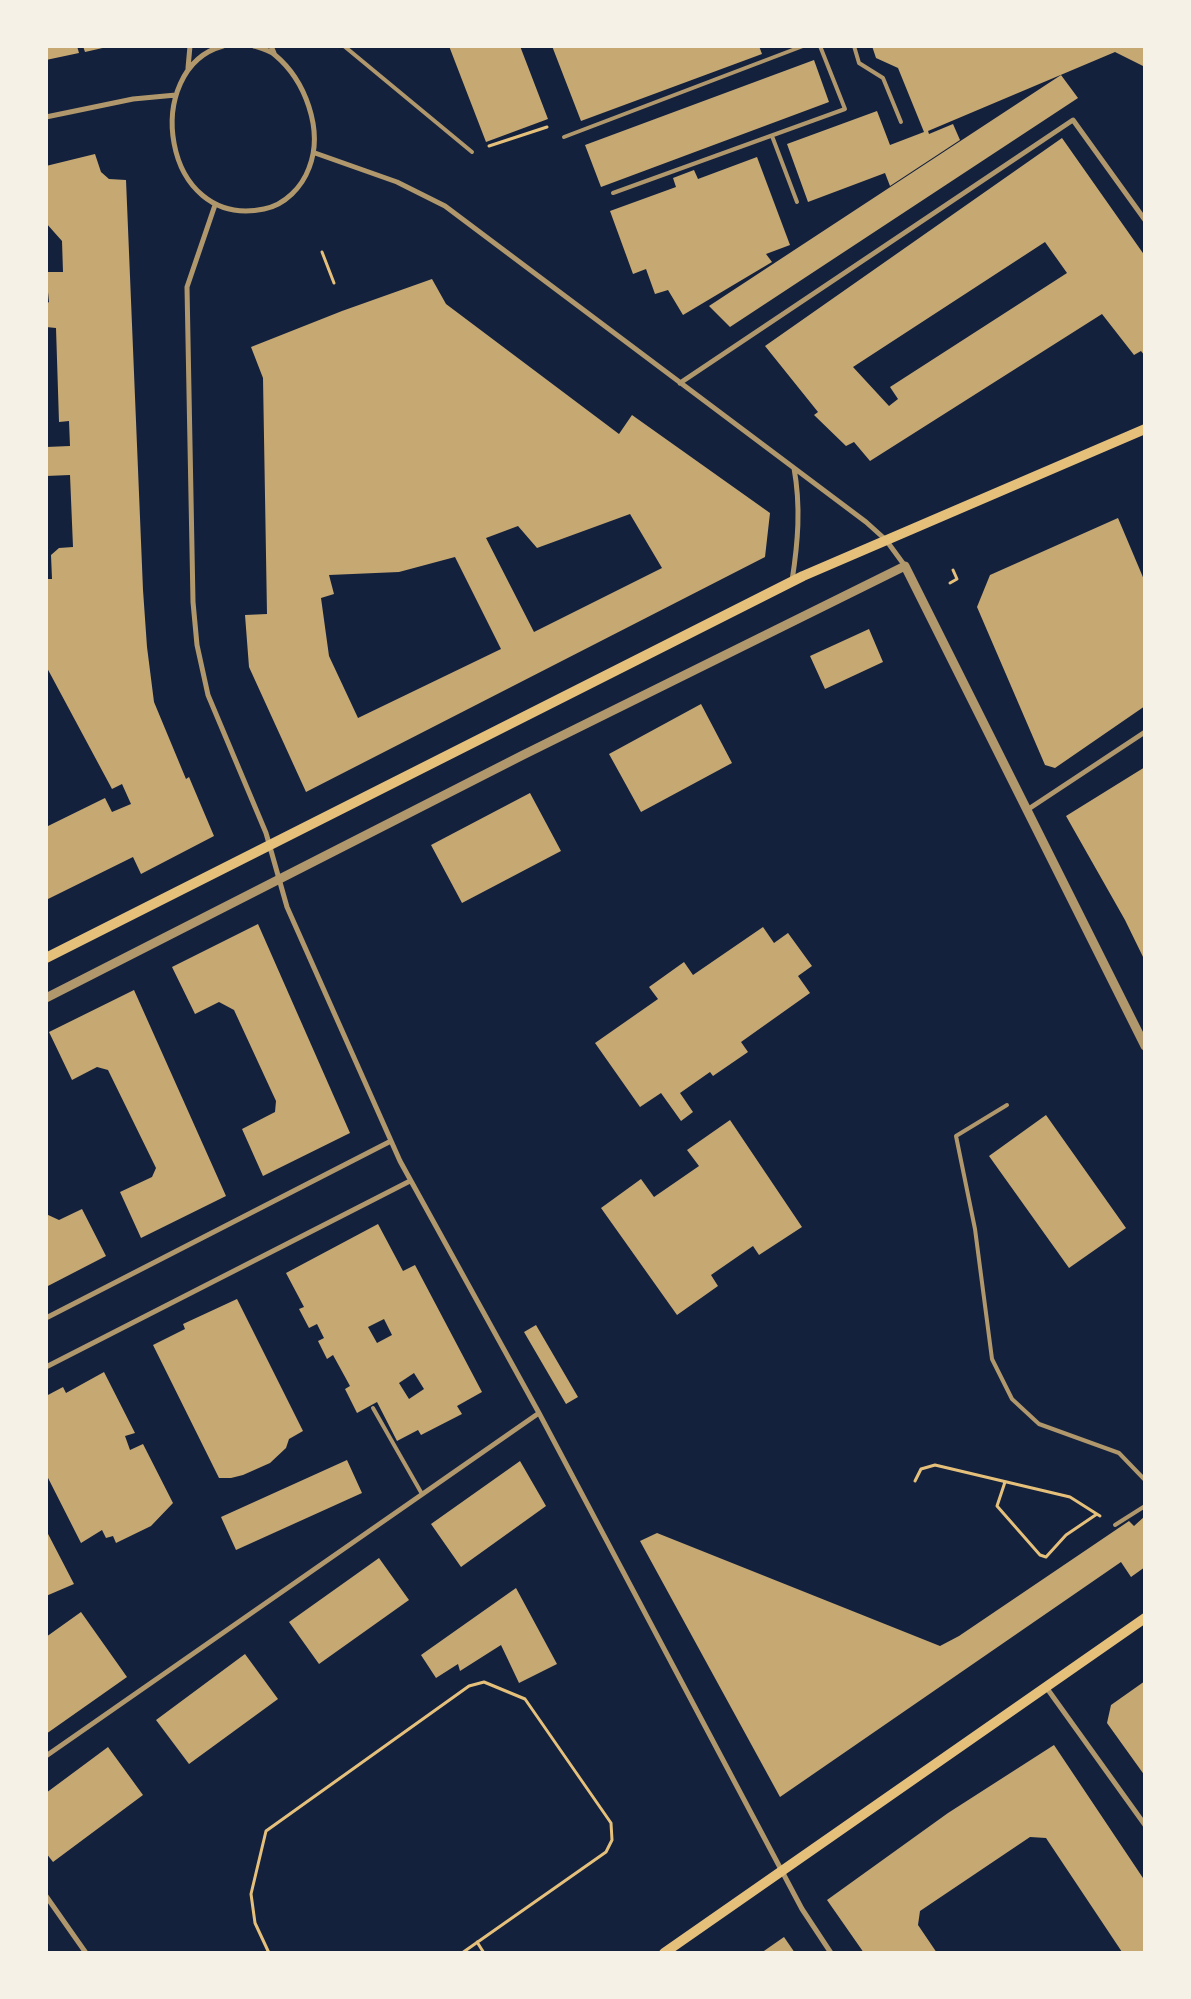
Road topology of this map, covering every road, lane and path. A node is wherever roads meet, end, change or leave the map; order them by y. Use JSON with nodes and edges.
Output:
{"nodes":[{"id":1,"x":190,"y":46,"type":"edge"},
{"id":2,"x":223,"y":46,"type":"edge"},
{"id":3,"x":254,"y":46,"type":"edge"},
{"id":4,"x":271,"y":46,"type":"edge"},
{"id":5,"x":344,"y":46,"type":"edge"},
{"id":6,"x":803,"y":46,"type":"edge"},
{"id":7,"x":820,"y":46,"type":"edge"},
{"id":8,"x":854,"y":46,"type":"edge"},
{"id":9,"x":274,"y":54,"type":"junction"},
{"id":10,"x":188,"y":70,"type":"junction"},
{"id":11,"x":176,"y":94,"type":"junction"},
{"id":12,"x":46,"y":117,"type":"edge"},
{"id":13,"x":901,"y":122,"type":"dead end"},
{"id":14,"x":772,"y":136,"type":"junction"},
{"id":15,"x":564,"y":137,"type":"joint"},
{"id":16,"x":472,"y":152,"type":"joint"},
{"id":17,"x":315,"y":153,"type":"junction"},
{"id":18,"x":613,"y":194,"type":"dead end"},
{"id":19,"x":797,"y":202,"type":"dead end"},
{"id":20,"x":215,"y":205,"type":"junction"},
{"id":21,"x":1145,"y":220,"type":"edge"},
{"id":22,"x":322,"y":252,"type":"dead end"},
{"id":23,"x":334,"y":283,"type":"dead end"},
{"id":24,"x":680,"y":383,"type":"junction"},
{"id":25,"x":1145,"y":429,"type":"edge"},
{"id":26,"x":793,"y":468,"type":"junction"},
{"id":27,"x":886,"y":540,"type":"junction"},
{"id":28,"x":905,"y":566,"type":"junction"},
{"id":29,"x":953,"y":570,"type":"dead end"},
{"id":30,"x":792,"y":581,"type":"junction"},
{"id":31,"x":950,"y":583,"type":"dead end"},
{"id":32,"x":1145,"y":732,"type":"edge"},
{"id":33,"x":1027,"y":810,"type":"junction"},
{"id":34,"x":269,"y":846,"type":"junction"},
{"id":35,"x":277,"y":879,"type":"junction"},
{"id":36,"x":46,"y":958,"type":"edge"},
{"id":37,"x":46,"y":998,"type":"edge"},
{"id":38,"x":1145,"y":1046,"type":"edge"},
{"id":39,"x":1007,"y":1105,"type":"dead end"},
{"id":40,"x":391,"y":1140,"type":"junction"},
{"id":41,"x":410,"y":1181,"type":"junction"},
{"id":42,"x":46,"y":1318,"type":"edge"},
{"id":43,"x":46,"y":1367,"type":"edge"},
{"id":44,"x":374,"y":1408,"type":"dead end"},
{"id":45,"x":539,"y":1413,"type":"junction"},
{"id":46,"x":1145,"y":1480,"type":"edge"},
{"id":47,"x":915,"y":1481,"type":"dead end"},
{"id":48,"x":1006,"y":1482,"type":"junction"},
{"id":49,"x":422,"y":1494,"type":"junction"},
{"id":50,"x":1145,"y":1506,"type":"edge"},
{"id":51,"x":1098,"y":1514,"type":"junction"},
{"id":52,"x":1115,"y":1525,"type":"joint"},
{"id":53,"x":1145,"y":1618,"type":"edge"},
{"id":54,"x":1045,"y":1686,"type":"junction"},
{"id":55,"x":46,"y":1756,"type":"edge"},
{"id":56,"x":1145,"y":1825,"type":"edge"},
{"id":57,"x":781,"y":1870,"type":"junction"},
{"id":58,"x":46,"y":1896,"type":"edge"},
{"id":59,"x":477,"y":1942,"type":"junction"},
{"id":60,"x":86,"y":1953,"type":"edge"},
{"id":61,"x":269,"y":1953,"type":"edge"},
{"id":62,"x":462,"y":1953,"type":"edge"},
{"id":63,"x":484,"y":1953,"type":"edge"},
{"id":64,"x":664,"y":1953,"type":"edge"},
{"id":65,"x":831,"y":1953,"type":"edge"}],
"edges":[{"from":1,"to":10,"type":"street"},
{"from":2,"to":10,"type":"street"},
{"from":3,"to":9,"type":"street"},
{"from":4,"to":9,"type":"street"},
{"from":5,"to":16,"type":"lane"},
{"from":6,"to":15,"type":"lane"},
{"from":7,"to":14,"type":"lane"},
{"from":8,"to":13,"type":"lane"},
{"from":9,"to":17,"type":"street"},
{"from":10,"to":11,"type":"street"},
{"from":11,"to":12,"type":"street"},
{"from":11,"to":20,"type":"street"},
{"from":14,"to":18,"type":"lane"},
{"from":14,"to":19,"type":"lane"},
{"from":15,"to":16,"type":"path"},
{"from":17,"to":20,"type":"street"},
{"from":17,"to":24,"type":"street"},
{"from":20,"to":34,"type":"street"},
{"from":21,"to":24,"type":"street"},
{"from":22,"to":23,"type":"path"},
{"from":24,"to":26,"type":"street"},
{"from":25,"to":27,"type":"main road"},
{"from":26,"to":27,"type":"street"},
{"from":26,"to":30,"type":"street"},
{"from":27,"to":28,"type":"street"},
{"from":27,"to":30,"type":"main road"},
{"from":28,"to":33,"type":"street"},
{"from":28,"to":35,"type":"street"},
{"from":29,"to":31,"type":"path"},
{"from":30,"to":34,"type":"main road"},
{"from":32,"to":33,"type":"street"},
{"from":33,"to":38,"type":"street"},
{"from":34,"to":35,"type":"street"},
{"from":34,"to":36,"type":"main road"},
{"from":35,"to":37,"type":"street"},
{"from":35,"to":40,"type":"street"},
{"from":39,"to":46,"type":"lane"},
{"from":40,"to":41,"type":"street"},
{"from":40,"to":42,"type":"street"},
{"from":41,"to":43,"type":"street"},
{"from":41,"to":45,"type":"street"},
{"from":44,"to":49,"type":"lane"},
{"from":45,"to":49,"type":"street"},
{"from":45,"to":57,"type":"street"},
{"from":47,"to":48,"type":"path"},
{"from":48,"to":51,"type":"path"},
{"from":48,"to":51,"type":"path"},
{"from":49,"to":55,"type":"street"},
{"from":50,"to":52,"type":"lane"},
{"from":51,"to":52,"type":"path"},
{"from":53,"to":54,"type":"main road"},
{"from":54,"to":56,"type":"street"},
{"from":54,"to":57,"type":"main road"},
{"from":57,"to":64,"type":"main road"},
{"from":57,"to":65,"type":"street"},
{"from":58,"to":60,"type":"street"},
{"from":59,"to":61,"type":"path"},
{"from":59,"to":62,"type":"path"},
{"from":59,"to":63,"type":"path"}]}
